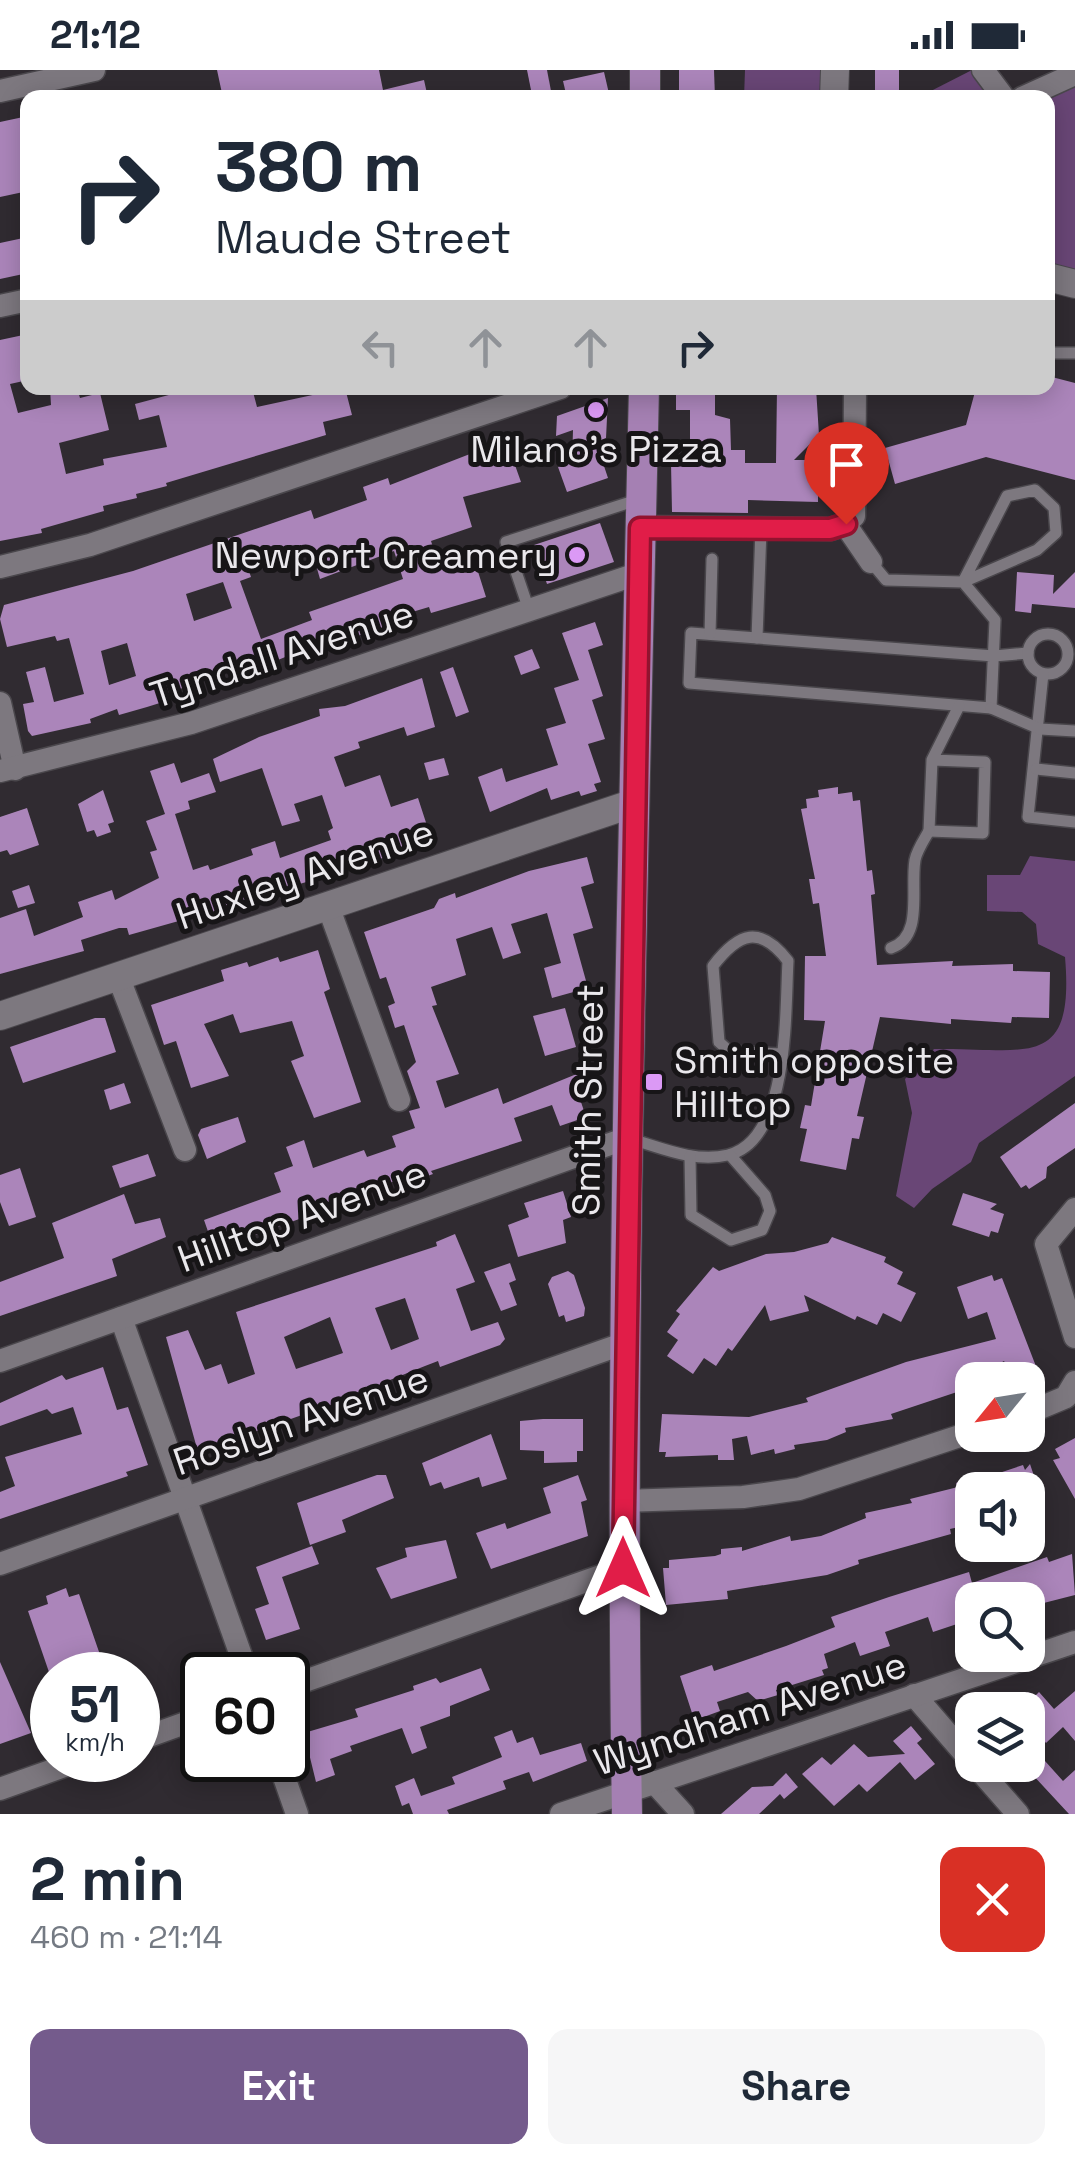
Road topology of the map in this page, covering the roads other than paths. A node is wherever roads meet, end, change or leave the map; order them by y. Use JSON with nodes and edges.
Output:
{"nodes":[{"id":1,"x":94,"y":70,"type":"edge"},
{"id":2,"x":1075,"y":74,"type":"edge"},
{"id":3,"x":1040,"y":90,"type":"edge"},
{"id":4,"x":0,"y":91,"type":"edge"},
{"id":5,"x":539,"y":395,"type":"edge"},
{"id":6,"x":644,"y":395,"type":"edge"},
{"id":7,"x":856,"y":395,"type":"edge"},
{"id":8,"x":641,"y":513,"type":"junction"},
{"id":9,"x":846,"y":524,"type":"junction"},
{"id":10,"x":762,"y":529,"type":"junction"},
{"id":11,"x":712,"y":560,"type":"dead end"},
{"id":12,"x":871,"y":562,"type":"joint"},
{"id":13,"x":0,"y":567,"type":"edge"},
{"id":14,"x":640,"y":573,"type":"junction"},
{"id":15,"x":963,"y":582,"type":"junction"},
{"id":16,"x":529,"y":610,"type":"junction"},
{"id":17,"x":710,"y":634,"type":"junction"},
{"id":18,"x":757,"y":638,"type":"junction"},
{"id":19,"x":1028,"y":653,"type":"junction"},
{"id":20,"x":994,"y":656,"type":"junction"},
{"id":21,"x":1043,"y":674,"type":"junction"},
{"id":22,"x":0,"y":703,"type":"edge"},
{"id":23,"x":960,"y":706,"type":"junction"},
{"id":24,"x":991,"y":708,"type":"junction"},
{"id":25,"x":1040,"y":729,"type":"junction"},
{"id":26,"x":1075,"y":731,"type":"edge"},
{"id":27,"x":932,"y":760,"type":"junction"},
{"id":28,"x":1036,"y":769,"type":"junction"},
{"id":29,"x":8,"y":770,"type":"edge"},
{"id":30,"x":1075,"y":773,"type":"edge"},
{"id":31,"x":634,"y":803,"type":"junction"},
{"id":32,"x":1075,"y":822,"type":"edge"},
{"id":33,"x":929,"y":831,"type":"junction"},
{"id":34,"x":328,"y":906,"type":"junction"},
{"id":35,"x":891,"y":948,"type":"dead end"},
{"id":36,"x":118,"y":976,"type":"junction"},
{"id":37,"x":0,"y":1016,"type":"edge"},
{"id":38,"x":780,"y":1054,"type":"junction"},
{"id":39,"x":399,"y":1100,"type":"dead end"},
{"id":40,"x":627,"y":1138,"type":"junction"},
{"id":41,"x":185,"y":1150,"type":"dead end"},
{"id":42,"x":730,"y":1155,"type":"junction"},
{"id":43,"x":690,"y":1156,"type":"junction"},
{"id":44,"x":1075,"y":1209,"type":"edge"},
{"id":45,"x":121,"y":1318,"type":"junction"},
{"id":46,"x":1075,"y":1337,"type":"edge"},
{"id":47,"x":625,"y":1343,"type":"junction"},
{"id":48,"x":0,"y":1361,"type":"edge"},
{"id":49,"x":1075,"y":1382,"type":"edge"},
{"id":50,"x":1045,"y":1406,"type":"edge"},
{"id":51,"x":955,"y":1438,"type":"edge"},
{"id":52,"x":185,"y":1498,"type":"junction"},
{"id":53,"x":623,"y":1501,"type":"junction"},
{"id":54,"x":0,"y":1564,"type":"edge"},
{"id":55,"x":623,"y":1568,"type":"junction"},
{"id":56,"x":1075,"y":1642,"type":"edge"},
{"id":57,"x":240,"y":1652,"type":"edge"},
{"id":58,"x":310,"y":1679,"type":"edge"},
{"id":59,"x":914,"y":1695,"type":"junction"},
{"id":60,"x":955,"y":1742,"type":"edge"},
{"id":61,"x":30,"y":1778,"type":"edge"},
{"id":62,"x":286,"y":1782,"type":"edge"},
{"id":63,"x":990,"y":1782,"type":"edge"},
{"id":64,"x":0,"y":1788,"type":"edge"},
{"id":65,"x":636,"y":1795,"type":"edge"},
{"id":66,"x":297,"y":1814,"type":"edge"},
{"id":67,"x":561,"y":1814,"type":"edge"},
{"id":68,"x":683,"y":1814,"type":"edge"},
{"id":69,"x":1018,"y":1814,"type":"edge"}],
"edges":[{"from":1,"to":4,"type":"street"},
{"from":2,"to":3,"type":"street"},
{"from":5,"to":13,"type":"street"},
{"from":6,"to":8,"type":"main road","name":"Smith Street"},
{"from":7,"to":9,"type":"street"},
{"from":8,"to":10,"type":"street"},
{"from":8,"to":14,"type":"main road","name":"Smith Street"},
{"from":8,"to":16,"type":"lane"},
{"from":9,"to":10,"type":"street"},
{"from":9,"to":12,"type":"street"},
{"from":10,"to":18,"type":"lane"},
{"from":11,"to":17,"type":"lane"},
{"from":12,"to":15,"type":"lane"},
{"from":14,"to":16,"type":"street","name":"Tyndall Avenue"},
{"from":14,"to":31,"type":"main road","name":"Smith Street"},
{"from":15,"to":15,"type":"lane"},
{"from":15,"to":20,"type":"lane"},
{"from":16,"to":29,"type":"street","name":"Tyndall Avenue"},
{"from":17,"to":18,"type":"lane"},
{"from":17,"to":23,"type":"lane"},
{"from":18,"to":20,"type":"lane"},
{"from":19,"to":20,"type":"lane"},
{"from":19,"to":21,"type":"lane"},
{"from":19,"to":21,"type":"lane"},
{"from":20,"to":24,"type":"lane"},
{"from":21,"to":25,"type":"lane"},
{"from":22,"to":29,"type":"street"},
{"from":23,"to":24,"type":"lane"},
{"from":23,"to":27,"type":"lane"},
{"from":24,"to":25,"type":"lane"},
{"from":25,"to":26,"type":"lane"},
{"from":25,"to":28,"type":"lane"},
{"from":27,"to":33,"type":"lane"},
{"from":27,"to":33,"type":"lane"},
{"from":28,"to":30,"type":"lane"},
{"from":28,"to":32,"type":"lane"},
{"from":31,"to":34,"type":"street","name":"Huxley Avenue"},
{"from":31,"to":40,"type":"main road","name":"Smith Street"},
{"from":33,"to":35,"type":"lane"},
{"from":34,"to":36,"type":"street","name":"Huxley Avenue"},
{"from":34,"to":39,"type":"street"},
{"from":36,"to":37,"type":"street","name":"Huxley Avenue"},
{"from":36,"to":41,"type":"street"},
{"from":38,"to":38,"type":"lane"},
{"from":38,"to":42,"type":"lane"},
{"from":40,"to":43,"type":"lane"},
{"from":40,"to":45,"type":"street","name":"Hilltop Avenue"},
{"from":40,"to":47,"type":"main road","name":"Smith Street"},
{"from":42,"to":43,"type":"lane"},
{"from":42,"to":43,"type":"lane"},
{"from":44,"to":46,"type":"street"},
{"from":45,"to":48,"type":"street","name":"Hilltop Avenue"},
{"from":45,"to":52,"type":"street"},
{"from":47,"to":52,"type":"street","name":"Roslyn Avenue"},
{"from":47,"to":53,"type":"main road","name":"Smith Street"},
{"from":49,"to":50,"type":"street"},
{"from":51,"to":53,"type":"street"},
{"from":52,"to":54,"type":"street","name":"Roslyn Avenue"},
{"from":52,"to":57,"type":"street"},
{"from":53,"to":55,"type":"main road","name":"Smith Street"},
{"from":55,"to":58,"type":"street"},
{"from":55,"to":65,"type":"main road","name":"Smith Street"},
{"from":56,"to":59,"type":"street","name":"Wyndham Avenue"},
{"from":59,"to":60,"type":"street"},
{"from":59,"to":65,"type":"street","name":"Wyndham Avenue"},
{"from":61,"to":64,"type":"street"},
{"from":62,"to":66,"type":"street"},
{"from":63,"to":69,"type":"street"},
{"from":65,"to":67,"type":"street","name":"Wyndham Avenue"},
{"from":65,"to":68,"type":"street"}]}
